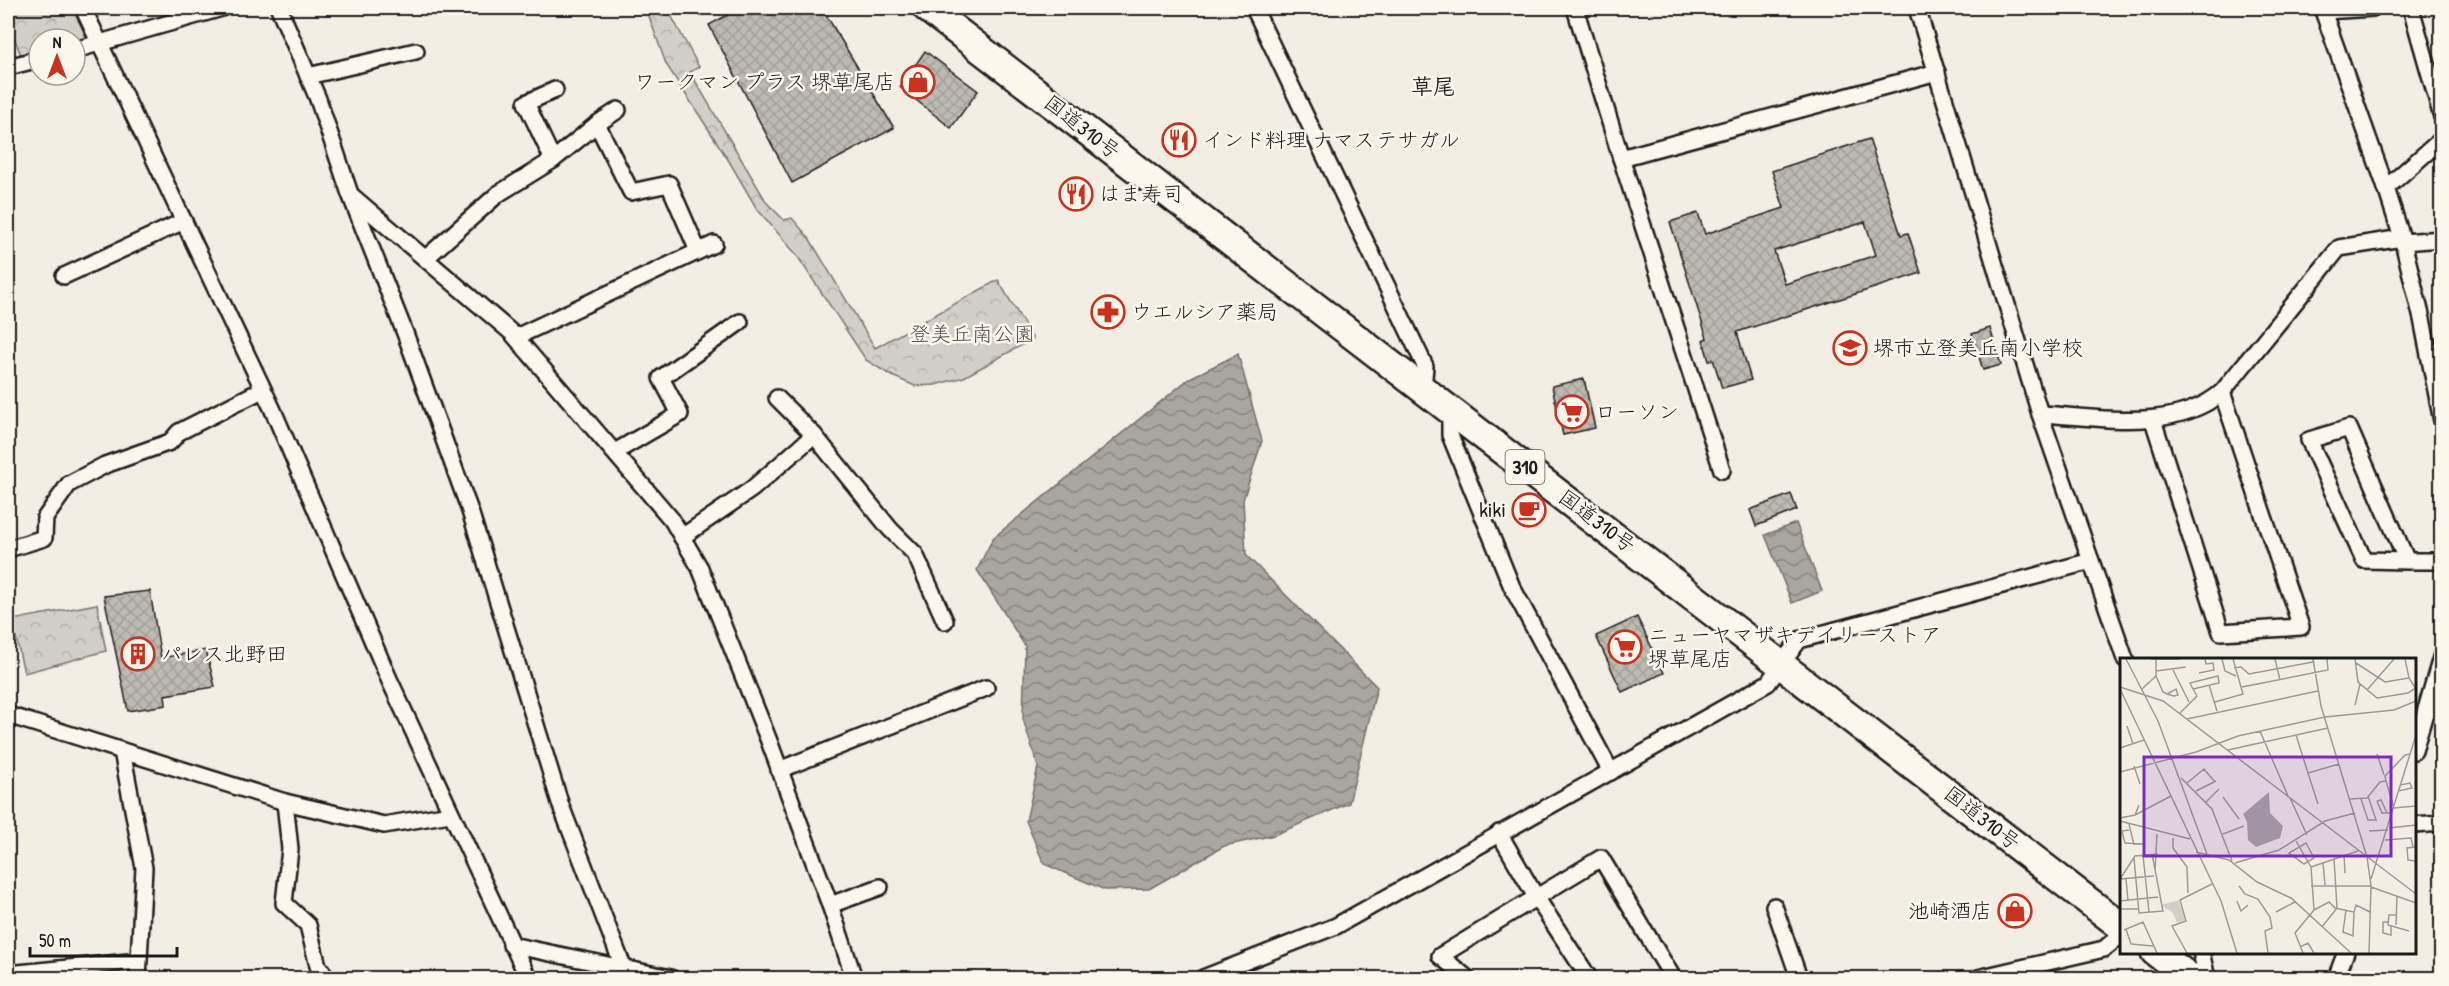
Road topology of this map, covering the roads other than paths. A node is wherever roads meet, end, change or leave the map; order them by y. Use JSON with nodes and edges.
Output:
{"nodes":[{"id":1,"x":83,"y":8,"type":"edge"},
{"id":2,"x":222,"y":8,"type":"edge"},
{"id":3,"x":279,"y":8,"type":"edge"},
{"id":4,"x":927,"y":8,"type":"edge"},
{"id":5,"x":1254,"y":8,"type":"edge"},
{"id":6,"x":1575,"y":8,"type":"edge"},
{"id":7,"x":1917,"y":8,"type":"edge"},
{"id":8,"x":2373,"y":8,"type":"edge"},
{"id":9,"x":2411,"y":8,"type":"edge"},
{"id":10,"x":2323,"y":9,"type":"edge"},
{"id":11,"x":101,"y":43,"type":"junction"},
{"id":12,"x":87,"y":47,"type":"edge"},
{"id":13,"x":416,"y":51,"type":"dead end"},
{"id":14,"x":27,"y":62,"type":"edge"},
{"id":15,"x":8,"y":67,"type":"edge"},
{"id":16,"x":1937,"y":72,"type":"junction"},
{"id":17,"x":308,"y":76,"type":"junction"},
{"id":18,"x":555,"y":90,"type":"dead end"},
{"id":19,"x":618,"y":110,"type":"dead end"},
{"id":20,"x":2442,"y":117,"type":"edge"},
{"id":21,"x":597,"y":124,"type":"junction"},
{"id":22,"x":2442,"y":139,"type":"edge"},
{"id":23,"x":1621,"y":158,"type":"junction"},
{"id":24,"x":553,"y":160,"type":"junction"},
{"id":25,"x":2386,"y":188,"type":"junction"},
{"id":26,"x":350,"y":194,"type":"junction"},
{"id":27,"x":184,"y":221,"type":"junction"},
{"id":28,"x":2442,"y":239,"type":"edge"},
{"id":29,"x":2403,"y":240,"type":"junction"},
{"id":30,"x":714,"y":244,"type":"dead end"},
{"id":31,"x":698,"y":251,"type":"junction"},
{"id":32,"x":426,"y":258,"type":"junction"},
{"id":33,"x":64,"y":276,"type":"dead end"},
{"id":34,"x":740,"y":322,"type":"dead end"},
{"id":35,"x":516,"y":337,"type":"junction"},
{"id":36,"x":262,"y":390,"type":"junction"},
{"id":37,"x":1423,"y":390,"type":"junction"},
{"id":38,"x":2222,"y":392,"type":"junction"},
{"id":39,"x":777,"y":398,"type":"dead end"},
{"id":40,"x":1450,"y":410,"type":"junction"},
{"id":41,"x":2040,"y":414,"type":"junction"},
{"id":42,"x":2153,"y":420,"type":"junction"},
{"id":43,"x":2442,"y":421,"type":"edge"},
{"id":44,"x":814,"y":435,"type":"junction"},
{"id":45,"x":615,"y":453,"type":"junction"},
{"id":46,"x":1722,"y":470,"type":"dead end"},
{"id":47,"x":682,"y":537,"type":"junction"},
{"id":48,"x":8,"y":549,"type":"edge"},
{"id":49,"x":2091,"y":561,"type":"junction"},
{"id":50,"x":2408,"y":561,"type":"junction"},
{"id":51,"x":2442,"y":561,"type":"edge"},
{"id":52,"x":945,"y":621,"type":"dead end"},
{"id":53,"x":2442,"y":654,"type":"edge"},
{"id":54,"x":2125,"y":658,"type":"edge"},
{"id":55,"x":1782,"y":662,"type":"junction"},
{"id":56,"x":986,"y":688,"type":"dead end"},
{"id":57,"x":8,"y":715,"type":"edge"},
{"id":58,"x":2426,"y":717,"type":"edge"},
{"id":59,"x":2416,"y":748,"type":"edge"},
{"id":60,"x":122,"y":751,"type":"junction"},
{"id":61,"x":779,"y":770,"type":"junction"},
{"id":62,"x":1611,"y":772,"type":"junction"},
{"id":63,"x":285,"y":802,"type":"junction"},
{"id":64,"x":450,"y":814,"type":"junction"},
{"id":65,"x":2442,"y":823,"type":"edge"},
{"id":66,"x":2416,"y":825,"type":"edge"},
{"id":67,"x":1500,"y":833,"type":"junction"},
{"id":68,"x":880,"y":887,"type":"dead end"},
{"id":69,"x":1536,"y":897,"type":"junction"},
{"id":70,"x":830,"y":905,"type":"junction"},
{"id":71,"x":1774,"y":906,"type":"dead end"},
{"id":72,"x":2120,"y":925,"type":"edge"},
{"id":73,"x":2120,"y":936,"type":"edge"},
{"id":74,"x":512,"y":945,"type":"junction"},
{"id":75,"x":2158,"y":953,"type":"edge"},
{"id":76,"x":2201,"y":953,"type":"edge"},
{"id":77,"x":2345,"y":953,"type":"edge"},
{"id":78,"x":139,"y":961,"type":"junction"},
{"id":79,"x":624,"y":969,"type":"junction"},
{"id":80,"x":74,"y":973,"type":"edge"},
{"id":81,"x":8,"y":974,"type":"edge"},
{"id":82,"x":138,"y":978,"type":"edge"},
{"id":83,"x":327,"y":978,"type":"edge"},
{"id":84,"x":528,"y":978,"type":"edge"},
{"id":85,"x":671,"y":978,"type":"edge"},
{"id":86,"x":854,"y":978,"type":"edge"},
{"id":87,"x":1203,"y":978,"type":"edge"},
{"id":88,"x":1467,"y":978,"type":"edge"},
{"id":89,"x":1589,"y":978,"type":"edge"},
{"id":90,"x":1673,"y":978,"type":"edge"},
{"id":91,"x":1799,"y":978,"type":"edge"},
{"id":92,"x":1983,"y":978,"type":"edge"},
{"id":93,"x":2191,"y":978,"type":"edge"},
{"id":94,"x":2207,"y":978,"type":"edge"},
{"id":95,"x":2336,"y":978,"type":"edge"}],
"edges":[{"from":1,"to":11,"type":"street"},
{"from":2,"to":11,"type":"street"},
{"from":3,"to":17,"type":"street"},
{"from":4,"to":37,"type":"highway","name":"国道310号","number":"310"},
{"from":5,"to":37,"type":"street"},
{"from":6,"to":23,"type":"street"},
{"from":7,"to":16,"type":"street"},
{"from":8,"to":10,"type":"street"},
{"from":9,"to":20,"type":"street"},
{"from":10,"to":25,"type":"street"},
{"from":11,"to":12,"type":"street"},
{"from":11,"to":27,"type":"street"},
{"from":13,"to":17,"type":"street"},
{"from":14,"to":15,"type":"street"},
{"from":16,"to":23,"type":"street"},
{"from":16,"to":41,"type":"street"},
{"from":17,"to":26,"type":"street"},
{"from":18,"to":24,"type":"street"},
{"from":19,"to":21,"type":"street"},
{"from":21,"to":24,"type":"street"},
{"from":21,"to":31,"type":"street"},
{"from":22,"to":25,"type":"street"},
{"from":23,"to":46,"type":"street"},
{"from":24,"to":32,"type":"street"},
{"from":25,"to":29,"type":"street"},
{"from":26,"to":32,"type":"street"},
{"from":26,"to":79,"type":"street"},
{"from":27,"to":33,"type":"street"},
{"from":27,"to":36,"type":"street"},
{"from":28,"to":29,"type":"street"},
{"from":29,"to":38,"type":"street"},
{"from":29,"to":43,"type":"street"},
{"from":30,"to":31,"type":"street"},
{"from":31,"to":35,"type":"street"},
{"from":32,"to":35,"type":"street"},
{"from":34,"to":45,"type":"street"},
{"from":35,"to":45,"type":"street"},
{"from":36,"to":48,"type":"street"},
{"from":36,"to":64,"type":"street"},
{"from":37,"to":40,"type":"highway","name":"国道310号","number":"310"},
{"from":38,"to":42,"type":"street"},
{"from":38,"to":42,"type":"street"},
{"from":39,"to":44,"type":"street"},
{"from":40,"to":55,"type":"highway","name":"国道310号","number":"310"},
{"from":40,"to":62,"type":"street"},
{"from":41,"to":42,"type":"street"},
{"from":41,"to":49,"type":"street"},
{"from":44,"to":47,"type":"street"},
{"from":44,"to":52,"type":"street"},
{"from":45,"to":47,"type":"street"},
{"from":47,"to":61,"type":"street"},
{"from":49,"to":54,"type":"street"},
{"from":49,"to":55,"type":"street"},
{"from":50,"to":50,"type":"street"},
{"from":50,"to":51,"type":"street"},
{"from":53,"to":58,"type":"street"},
{"from":55,"to":62,"type":"street"},
{"from":55,"to":72,"type":"highway","name":"国道310号","number":"310"},
{"from":56,"to":61,"type":"street"},
{"from":57,"to":60,"type":"street"},
{"from":58,"to":59,"type":"street"},
{"from":60,"to":63,"type":"street"},
{"from":60,"to":78,"type":"street"},
{"from":61,"to":70,"type":"street"},
{"from":62,"to":67,"type":"street"},
{"from":63,"to":64,"type":"street"},
{"from":63,"to":83,"type":"street"},
{"from":64,"to":74,"type":"street"},
{"from":65,"to":66,"type":"street"},
{"from":67,"to":69,"type":"street"},
{"from":67,"to":87,"type":"street"},
{"from":68,"to":70,"type":"street"},
{"from":69,"to":88,"type":"street"},
{"from":69,"to":89,"type":"street"},
{"from":69,"to":90,"type":"street"},
{"from":70,"to":86,"type":"street"},
{"from":71,"to":91,"type":"street"},
{"from":73,"to":92,"type":"street"},
{"from":74,"to":79,"type":"street"},
{"from":74,"to":84,"type":"street"},
{"from":75,"to":93,"type":"highway"},
{"from":76,"to":94,"type":"street"},
{"from":77,"to":95,"type":"street"},
{"from":78,"to":80,"type":"street"},
{"from":78,"to":82,"type":"street"},
{"from":79,"to":85,"type":"street"},
{"from":80,"to":81,"type":"street"}]}
